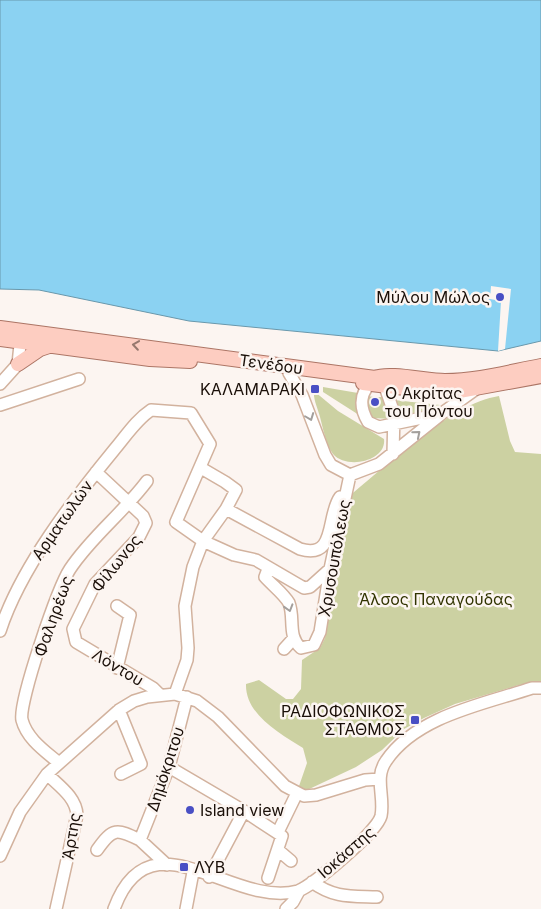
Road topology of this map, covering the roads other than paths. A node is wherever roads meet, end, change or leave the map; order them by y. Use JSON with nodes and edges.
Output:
{"nodes":[{"id":1,"x":0,"y":328,"type":"edge"},
{"id":2,"x":21,"y":336,"type":"junction"},
{"id":3,"x":0,"y":339,"type":"edge"},
{"id":4,"x":50,"y":346,"type":"junction"},
{"id":5,"x":18,"y":364,"type":"junction"},
{"id":6,"x":541,"y":366,"type":"edge"},
{"id":7,"x":289,"y":373,"type":"junction"},
{"id":8,"x":541,"y":376,"type":"edge"},
{"id":9,"x":79,"y":379,"type":"dead end"},
{"id":10,"x":378,"y":381,"type":"junction"},
{"id":11,"x":0,"y":384,"type":"edge"},
{"id":12,"x":476,"y":389,"type":"junction"},
{"id":13,"x":0,"y":405,"type":"edge"},
{"id":14,"x":441,"y":414,"type":"junction"},
{"id":15,"x":395,"y":424,"type":"junction"},
{"id":16,"x":393,"y":454,"type":"junction"},
{"id":17,"x":201,"y":468,"type":"junction"},
{"id":18,"x":96,"y":472,"type":"junction"},
{"id":19,"x":350,"y":475,"type":"junction"},
{"id":20,"x":147,"y":481,"type":"dead end"},
{"id":21,"x":345,"y":494,"type":"junction"},
{"id":22,"x":131,"y":503,"type":"junction"},
{"id":23,"x":226,"y":509,"type":"junction"},
{"id":24,"x":204,"y":541,"type":"junction"},
{"id":25,"x":268,"y":569,"type":"junction"},
{"id":26,"x":330,"y":569,"type":"junction"},
{"id":27,"x":117,"y":606,"type":"dead end"},
{"id":28,"x":0,"y":631,"type":"edge"},
{"id":29,"x":294,"y":638,"type":"junction"},
{"id":30,"x":76,"y":642,"type":"joint"},
{"id":31,"x":284,"y":649,"type":"dead end"},
{"id":32,"x":117,"y":668,"type":"junction"},
{"id":33,"x":536,"y":688,"type":"edge"},
{"id":34,"x":159,"y":694,"type":"junction"},
{"id":35,"x":175,"y":694,"type":"junction"},
{"id":36,"x":187,"y":697,"type":"junction"},
{"id":37,"x":119,"y":710,"type":"junction"},
{"id":38,"x":59,"y":763,"type":"junction"},
{"id":39,"x":169,"y":767,"type":"junction"},
{"id":40,"x":47,"y":774,"type":"junction"},
{"id":41,"x":122,"y":774,"type":"dead end"},
{"id":42,"x":380,"y":779,"type":"junction"},
{"id":43,"x":297,"y":793,"type":"junction"},
{"id":44,"x":244,"y":811,"type":"junction"},
{"id":45,"x":278,"y":832,"type":"junction"},
{"id":46,"x":140,"y":840,"type":"junction"},
{"id":47,"x":98,"y":850,"type":"dead end"},
{"id":48,"x":278,"y":850,"type":"junction"},
{"id":49,"x":0,"y":856,"type":"edge"},
{"id":50,"x":291,"y":861,"type":"dead end"},
{"id":51,"x":167,"y":865,"type":"junction"},
{"id":52,"x":193,"y":872,"type":"junction"},
{"id":53,"x":209,"y":877,"type":"junction"},
{"id":54,"x":268,"y":878,"type":"dead end"},
{"id":55,"x":312,"y":882,"type":"junction"},
{"id":56,"x":299,"y":891,"type":"junction"},
{"id":57,"x":377,"y":897,"type":"dead end"},
{"id":58,"x":292,"y":907,"type":"edge"},
{"id":59,"x":56,"y":909,"type":"edge"},
{"id":60,"x":114,"y":909,"type":"edge"},
{"id":61,"x":186,"y":909,"type":"edge"}],
"edges":[{"from":1,"to":2,"type":"main road","name":"Τενέδου"},
{"from":2,"to":3,"type":"main road","name":"Τενέδου"},
{"from":2,"to":4,"type":"main road","name":"Τενέδου"},
{"from":2,"to":5,"type":"street"},
{"from":10,"to":2,"type":"main road","name":"Τενέδου","one_way":true},
{"from":4,"to":5,"type":"main road"},
{"from":4,"to":7,"type":"main road","name":"Τενέδου"},
{"from":5,"to":11,"type":"street"},
{"from":6,"to":10,"type":"main road","name":"Τενέδου"},
{"from":7,"to":10,"type":"main road","name":"Τενέδου"},
{"from":7,"to":19,"type":"street","one_way":true},
{"from":8,"to":12,"type":"main road","name":"Τενέδου"},
{"from":9,"to":13,"type":"street"},
{"from":10,"to":12,"type":"main road","name":"Τενέδου"},
{"from":10,"to":15,"type":"street"},
{"from":10,"to":15,"type":"street"},
{"from":12,"to":14,"type":"street"},
{"from":14,"to":15,"type":"street"},
{"from":16,"to":14,"type":"street","one_way":true},
{"from":15,"to":16,"type":"street"},
{"from":16,"to":19,"type":"street"},
{"from":17,"to":18,"type":"street","name":"Αρματωλών"},
{"from":17,"to":23,"type":"street"},
{"from":17,"to":24,"type":"street"},
{"from":18,"to":22,"type":"street","name":"Φίλωνος"},
{"from":18,"to":28,"type":"street","name":"Αρματωλών"},
{"from":19,"to":21,"type":"street","name":"Χρυσουπόλεως"},
{"from":20,"to":22,"type":"street","name":"Φαληρέως"},
{"from":21,"to":23,"type":"street"},
{"from":21,"to":26,"type":"street","name":"Χρυσουπόλεως"},
{"from":22,"to":30,"type":"street","name":"Φίλωνος"},
{"from":22,"to":38,"type":"street","name":"Φαληρέως"},
{"from":23,"to":24,"type":"street"},
{"from":24,"to":25,"type":"street"},
{"from":24,"to":35,"type":"street"},
{"from":25,"to":26,"type":"street"},
{"from":25,"to":29,"type":"street","name":"Χρυσουπόλεως","one_way":true},
{"from":26,"to":29,"type":"street","name":"Χρυσουπόλεως"},
{"from":27,"to":32,"type":"street"},
{"from":29,"to":31,"type":"street"},
{"from":30,"to":32,"type":"street","name":"Λόντου"},
{"from":32,"to":34,"type":"street","name":"Λόντου"},
{"from":33,"to":42,"type":"street","name":"Ιοκάστης"},
{"from":34,"to":35,"type":"street"},
{"from":34,"to":37,"type":"street"},
{"from":35,"to":36,"type":"street"},
{"from":36,"to":39,"type":"street","name":"Δημόκριτου"},
{"from":36,"to":43,"type":"street"},
{"from":37,"to":38,"type":"street"},
{"from":37,"to":41,"type":"street"},
{"from":38,"to":40,"type":"street"},
{"from":39,"to":44,"type":"street"},
{"from":39,"to":46,"type":"street","name":"Δημόκριτου"},
{"from":40,"to":49,"type":"street"},
{"from":40,"to":59,"type":"street","name":"Άρτης"},
{"from":42,"to":43,"type":"street"},
{"from":42,"to":55,"type":"street","name":"Ιοκάστης"},
{"from":43,"to":45,"type":"street"},
{"from":44,"to":45,"type":"street"},
{"from":44,"to":53,"type":"street"},
{"from":45,"to":48,"type":"street"},
{"from":46,"to":47,"type":"street"},
{"from":46,"to":51,"type":"street"},
{"from":48,"to":50,"type":"street"},
{"from":48,"to":54,"type":"street"},
{"from":51,"to":52,"type":"street","name":"Ιοκάστης"},
{"from":51,"to":60,"type":"street","name":"Ιοκάστης"},
{"from":52,"to":53,"type":"street","name":"Ιοκάστης"},
{"from":52,"to":61,"type":"street"},
{"from":53,"to":56,"type":"street","name":"Ιοκάστης"},
{"from":55,"to":56,"type":"street","name":"Ιοκάστης"},
{"from":55,"to":57,"type":"street"},
{"from":56,"to":58,"type":"street"}]}
